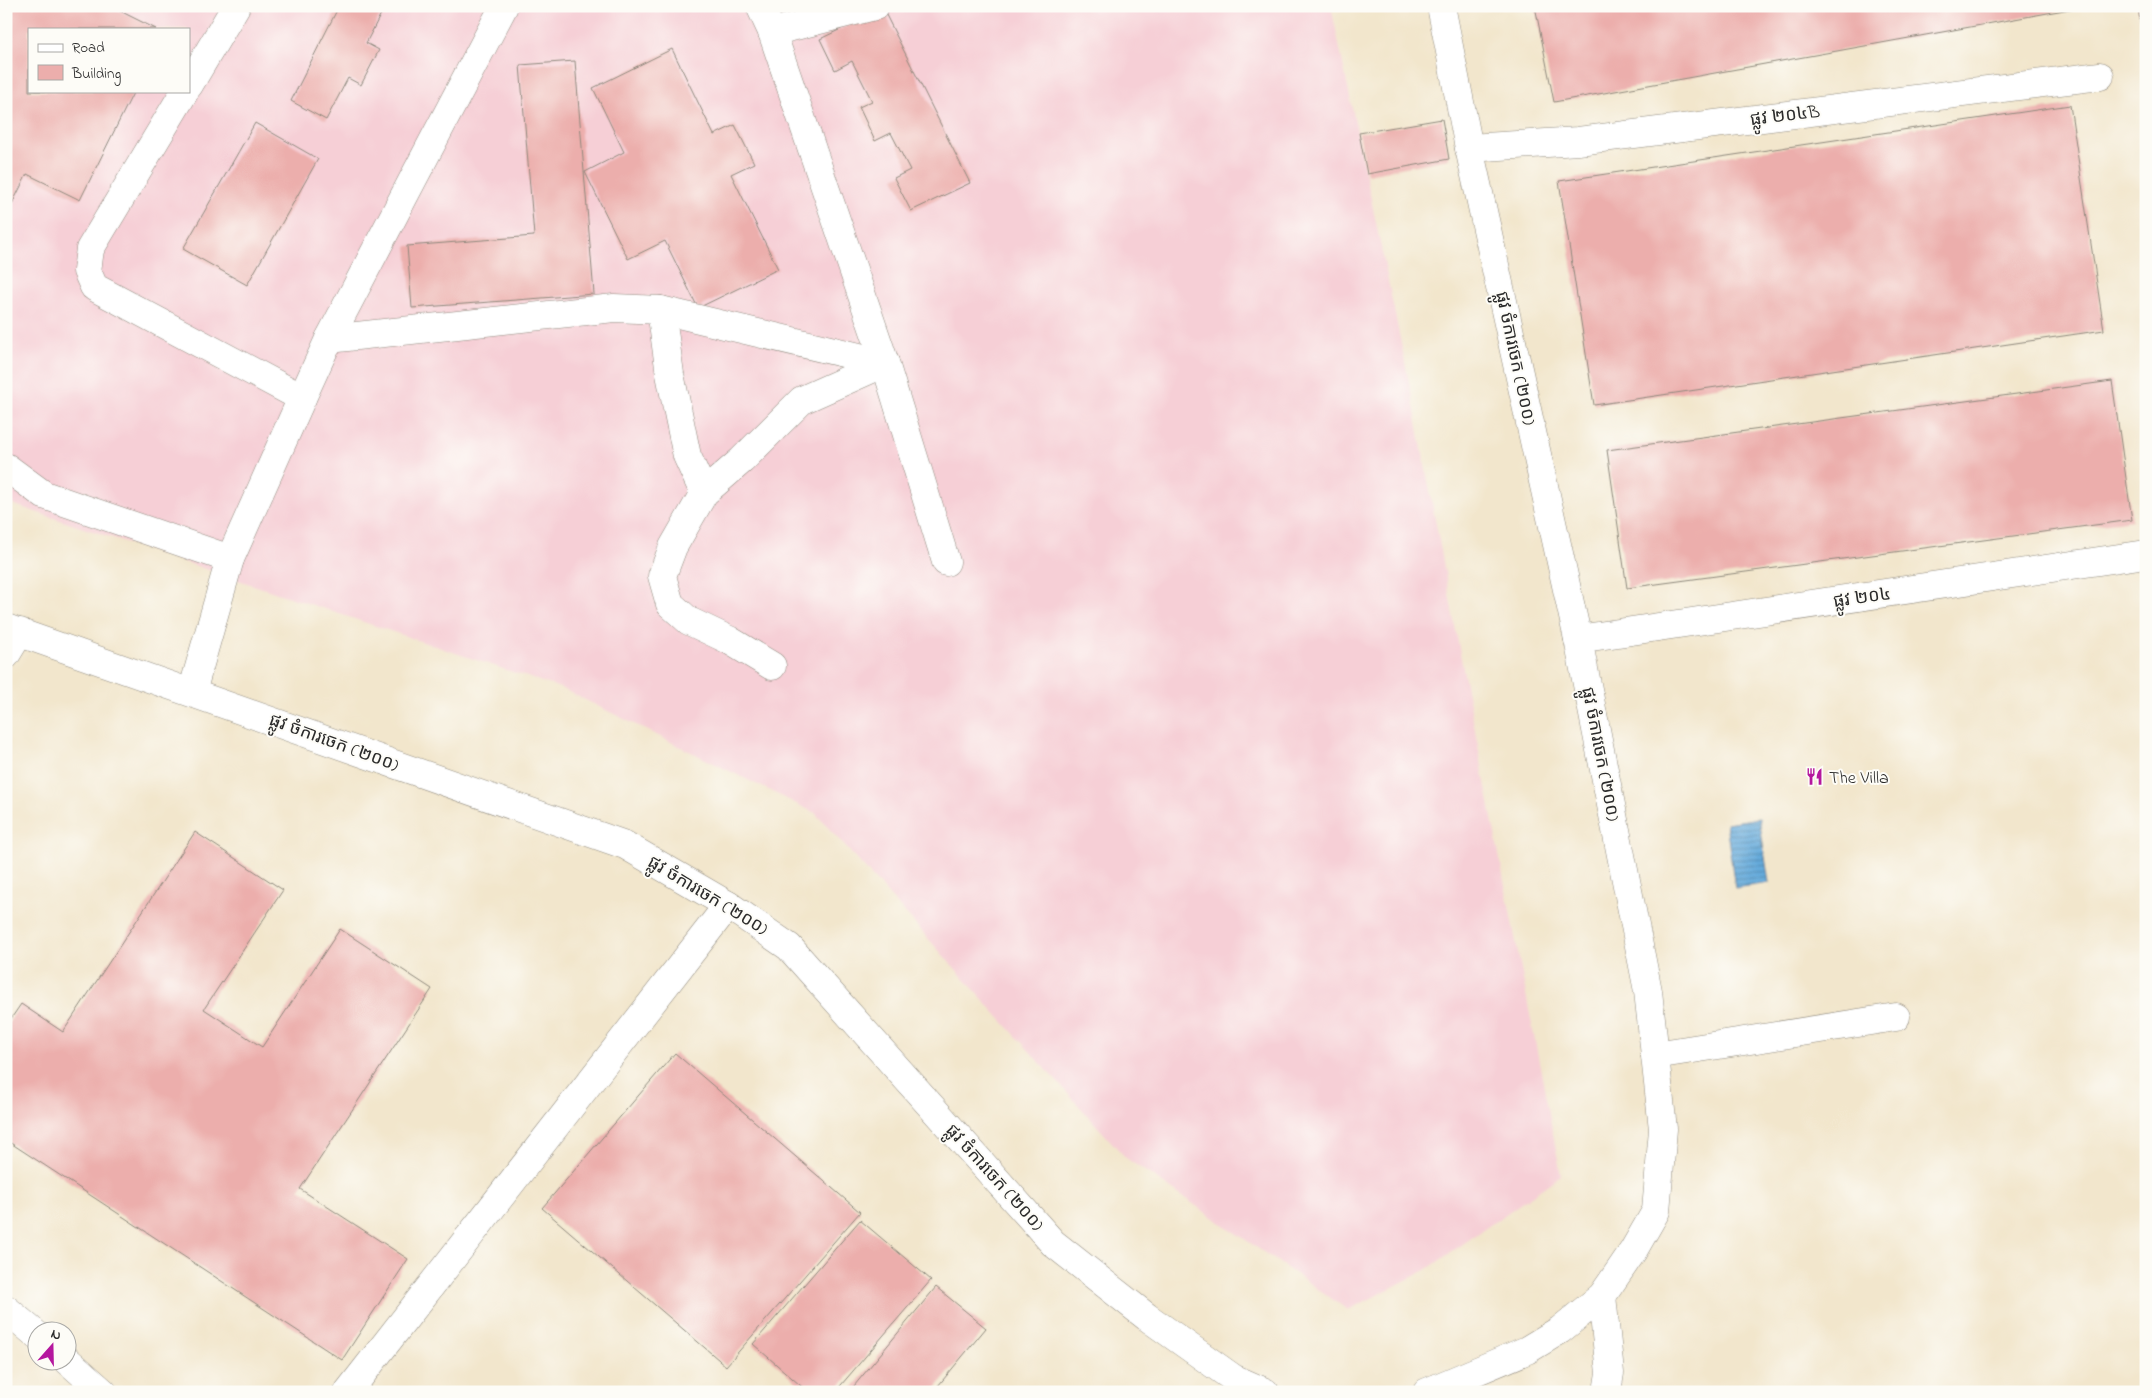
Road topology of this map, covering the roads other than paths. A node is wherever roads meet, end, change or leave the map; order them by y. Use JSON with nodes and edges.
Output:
{"nodes":[{"id":1,"x":236,"y":6,"type":"edge"},
{"id":2,"x":504,"y":6,"type":"edge"},
{"id":3,"x":760,"y":6,"type":"edge"},
{"id":4,"x":875,"y":6,"type":"edge"},
{"id":5,"x":1441,"y":6,"type":"edge"},
{"id":6,"x":772,"y":32,"type":"junction"},
{"id":7,"x":2100,"y":76,"type":"dead end"},
{"id":8,"x":190,"y":83,"type":"edge"},
{"id":9,"x":184,"y":92,"type":"edge"},
{"id":10,"x":1469,"y":148,"type":"junction"},
{"id":11,"x":661,"y":310,"type":"junction"},
{"id":12,"x":329,"y":339,"type":"junction"},
{"id":13,"x":884,"y":363,"type":"junction"},
{"id":14,"x":302,"y":398,"type":"junction"},
{"id":15,"x":6,"y":466,"type":"edge"},
{"id":16,"x":704,"y":492,"type":"junction"},
{"id":17,"x":2146,"y":554,"type":"edge"},
{"id":18,"x":230,"y":559,"type":"junction"},
{"id":19,"x":946,"y":562,"type":"dead end"},
{"id":20,"x":13,"y":630,"type":"edge"},
{"id":21,"x":1578,"y":639,"type":"junction"},
{"id":22,"x":6,"y":655,"type":"edge"},
{"id":23,"x":772,"y":666,"type":"dead end"},
{"id":24,"x":192,"y":692,"type":"junction"},
{"id":25,"x":728,"y":905,"type":"junction"},
{"id":26,"x":1896,"y":1017,"type":"dead end"},
{"id":27,"x":1655,"y":1055,"type":"junction"},
{"id":28,"x":1602,"y":1296,"type":"junction"},
{"id":29,"x":6,"y":1309,"type":"edge"},
{"id":30,"x":28,"y":1328,"type":"edge"},
{"id":31,"x":78,"y":1370,"type":"edge"},
{"id":32,"x":1229,"y":1385,"type":"edge"},
{"id":33,"x":103,"y":1392,"type":"edge"},
{"id":34,"x":348,"y":1392,"type":"edge"},
{"id":35,"x":1265,"y":1392,"type":"edge"},
{"id":36,"x":1427,"y":1392,"type":"edge"},
{"id":37,"x":1607,"y":1392,"type":"edge"}],
"edges":[{"from":1,"to":8,"type":"street"},
{"from":2,"to":12,"type":"street"},
{"from":3,"to":6,"type":"street"},
{"from":4,"to":6,"type":"street"},
{"from":5,"to":10,"type":"street","name":"ផ្លូវ ចំការចេក (២០០)"},
{"from":6,"to":13,"type":"street"},
{"from":7,"to":10,"type":"street","name":"ផ្លូវ ២០៤B"},
{"from":9,"to":14,"type":"street"},
{"from":10,"to":21,"type":"street","name":"ផ្លូវ ចំការចេក (២០០)"},
{"from":11,"to":12,"type":"street"},
{"from":11,"to":13,"type":"street"},
{"from":11,"to":16,"type":"street"},
{"from":12,"to":14,"type":"street"},
{"from":13,"to":16,"type":"street"},
{"from":13,"to":19,"type":"street"},
{"from":14,"to":18,"type":"street"},
{"from":15,"to":18,"type":"street"},
{"from":16,"to":23,"type":"street"},
{"from":17,"to":21,"type":"street","name":"ផ្លូវ ២០៤"},
{"from":18,"to":24,"type":"street"},
{"from":20,"to":22,"type":"street"},
{"from":20,"to":24,"type":"street","name":"ផ្លូវ ចំការចេក (២០០)"},
{"from":21,"to":27,"type":"street","name":"ផ្លូវ ចំការចេក (២០០)"},
{"from":24,"to":25,"type":"street","name":"ផ្លូវ ចំការចេក (២០០)"},
{"from":25,"to":32,"type":"street","name":"ផ្លូវ ចំការចេក (២០០)"},
{"from":25,"to":34,"type":"street"},
{"from":26,"to":27,"type":"street"},
{"from":27,"to":28,"type":"street","name":"ផ្លូវ ចំការចេក (២០០)"},
{"from":28,"to":36,"type":"street","name":"ផ្លូវ ចំការចេក (២០០)"},
{"from":28,"to":37,"type":"street"},
{"from":29,"to":30,"type":"street"},
{"from":31,"to":33,"type":"street"},
{"from":32,"to":35,"type":"street","name":"ផ្លូវ ចំការចេក (២០០)"}]}
